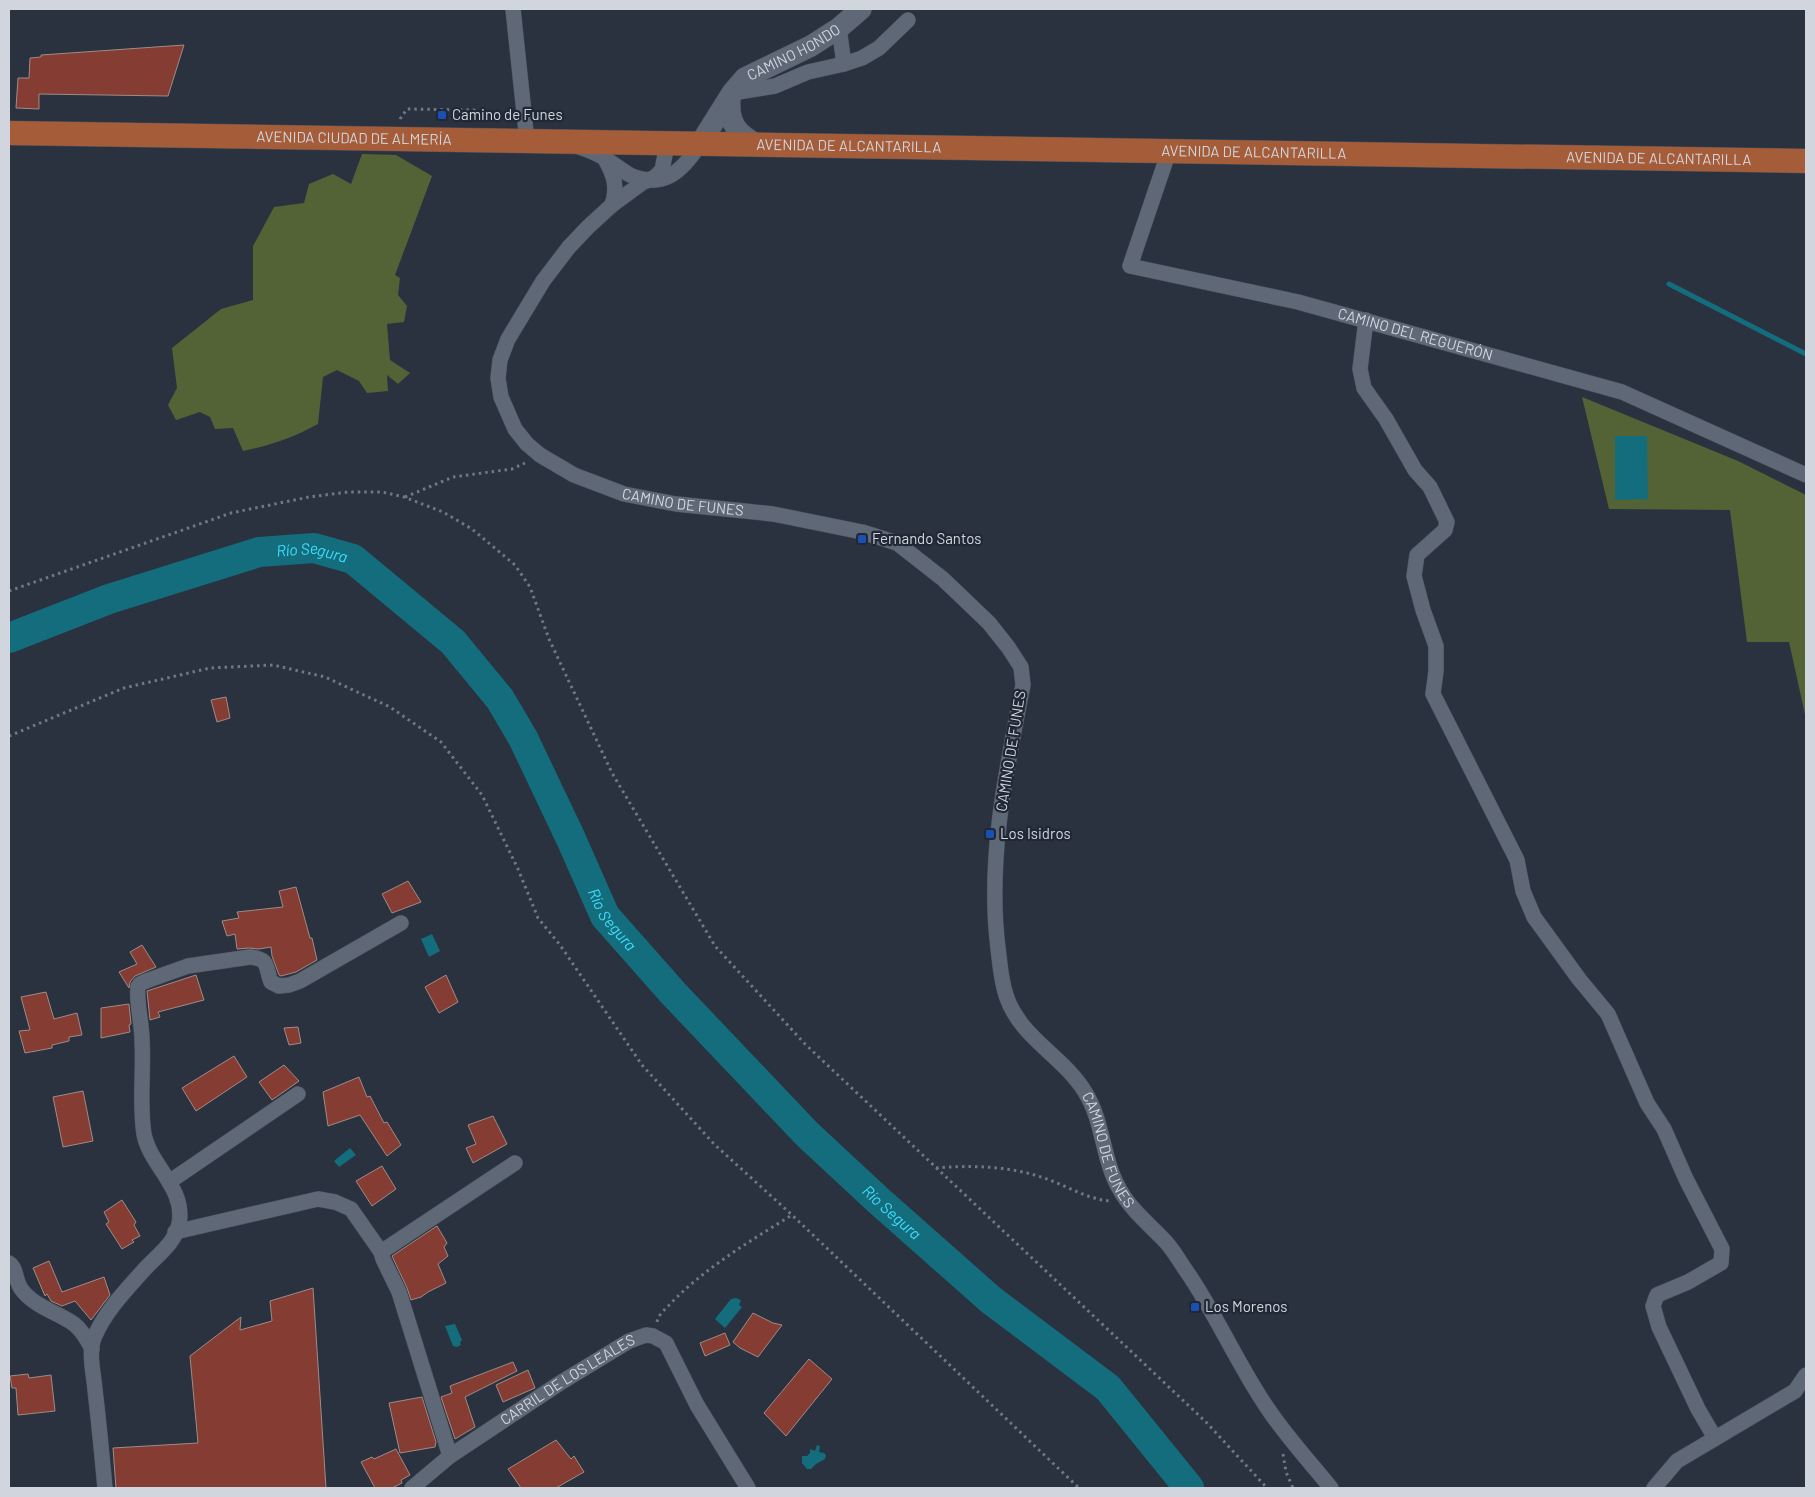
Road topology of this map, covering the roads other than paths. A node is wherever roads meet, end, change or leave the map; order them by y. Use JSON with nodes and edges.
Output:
{"nodes":[{"id":1,"x":513,"y":9,"type":"edge"},
{"id":2,"x":861,"y":9,"type":"edge"},
{"id":3,"x":908,"y":20,"type":"dead end"},
{"id":4,"x":839,"y":28,"type":"junction"},
{"id":5,"x":844,"y":64,"type":"junction"},
{"id":6,"x":731,"y":96,"type":"junction"},
{"id":7,"x":9,"y":133,"type":"edge"},
{"id":8,"x":527,"y":141,"type":"junction"},
{"id":9,"x":561,"y":142,"type":"junction"},
{"id":10,"x":660,"y":143,"type":"junction"},
{"id":11,"x":700,"y":144,"type":"junction"},
{"id":12,"x":758,"y":145,"type":"junction"},
{"id":13,"x":1169,"y":151,"type":"junction"},
{"id":14,"x":603,"y":157,"type":"junction"},
{"id":15,"x":1806,"y":161,"type":"edge"},
{"id":16,"x":650,"y":179,"type":"junction"},
{"id":17,"x":612,"y":205,"type":"junction"},
{"id":18,"x":1366,"y":320,"type":"junction"},
{"id":19,"x":1806,"y":475,"type":"edge"},
{"id":20,"x":401,"y":923,"type":"dead end"},
{"id":21,"x":298,"y":1094,"type":"dead end"},
{"id":22,"x":515,"y":1163,"type":"dead end"},
{"id":23,"x":169,"y":1182,"type":"junction"},
{"id":24,"x":176,"y":1232,"type":"junction"},
{"id":25,"x":381,"y":1252,"type":"junction"},
{"id":26,"x":9,"y":1263,"type":"edge"},
{"id":27,"x":92,"y":1349,"type":"junction"},
{"id":28,"x":1806,"y":1375,"type":"edge"},
{"id":29,"x":1715,"y":1438,"type":"junction"},
{"id":30,"x":450,"y":1456,"type":"junction"},
{"id":31,"x":105,"y":1488,"type":"edge"},
{"id":32,"x":412,"y":1488,"type":"edge"},
{"id":33,"x":748,"y":1488,"type":"edge"},
{"id":34,"x":1332,"y":1488,"type":"edge"},
{"id":35,"x":1654,"y":1488,"type":"edge"}],
"edges":[{"from":1,"to":8,"type":"street"},
{"from":2,"to":4,"type":"main road","name":"CAMINO HONDO"},
{"from":3,"to":5,"type":"street"},
{"from":4,"to":5,"type":"street"},
{"from":4,"to":6,"type":"main road","name":"CAMINO HONDO"},
{"from":5,"to":6,"type":"street"},
{"from":6,"to":11,"type":"main road","name":"CAMINO HONDO"},
{"from":6,"to":12,"type":"main road"},
{"from":7,"to":8,"type":"main road","name":"AVENIDA CIUDAD DE ALMERÍA"},
{"from":8,"to":9,"type":"main road","name":"AVENIDA CIUDAD DE ALMERÍA"},
{"from":9,"to":10,"type":"main road","name":"AVENIDA CIUDAD DE ALMERÍA"},
{"from":9,"to":14,"type":"street"},
{"from":10,"to":11,"type":"main road","name":"AVENIDA CIUDAD DE ALMERÍA"},
{"from":10,"to":16,"type":"street"},
{"from":11,"to":12,"type":"main road","name":"AVENIDA DE ALCANTARILLA"},
{"from":11,"to":16,"type":"street"},
{"from":12,"to":13,"type":"main road","name":"AVENIDA DE ALCANTARILLA"},
{"from":13,"to":15,"type":"main road","name":"AVENIDA DE ALCANTARILLA"},
{"from":13,"to":18,"type":"street","name":"CAMINO DEL REGUERÓN"},
{"from":14,"to":16,"type":"street"},
{"from":14,"to":17,"type":"street"},
{"from":16,"to":17,"type":"street","name":"CAMINO DE FUNES"},
{"from":17,"to":34,"type":"street","name":"CAMINO DE FUNES"},
{"from":18,"to":19,"type":"street","name":"CAMINO DEL REGUERÓN"},
{"from":18,"to":29,"type":"street"},
{"from":20,"to":23,"type":"street"},
{"from":21,"to":23,"type":"street"},
{"from":22,"to":25,"type":"street"},
{"from":23,"to":24,"type":"street"},
{"from":24,"to":25,"type":"street"},
{"from":24,"to":27,"type":"street"},
{"from":25,"to":30,"type":"street"},
{"from":26,"to":27,"type":"street"},
{"from":27,"to":31,"type":"street"},
{"from":28,"to":29,"type":"street"},
{"from":29,"to":35,"type":"street"},
{"from":30,"to":32,"type":"street","name":"CARRIL DE LOS LEALES"},
{"from":30,"to":33,"type":"street","name":"CARRIL DE LOS LEALES"}]}
